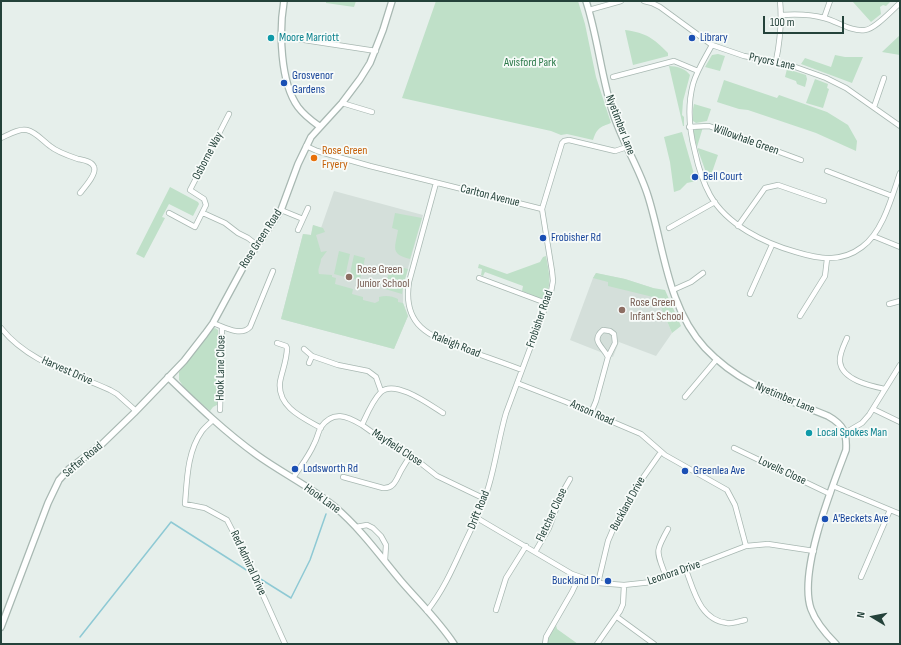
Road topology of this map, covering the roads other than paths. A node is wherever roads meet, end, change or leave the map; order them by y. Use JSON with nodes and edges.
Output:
{"nodes":[{"id":1,"x":284,"y":1,"type":"edge"},
{"id":2,"x":392,"y":1,"type":"edge"},
{"id":3,"x":586,"y":1,"type":"edge"},
{"id":4,"x":621,"y":1,"type":"edge"},
{"id":5,"x":644,"y":1,"type":"edge"},
{"id":6,"x":780,"y":1,"type":"edge"},
{"id":7,"x":830,"y":1,"type":"edge"},
{"id":8,"x":899,"y":4,"type":"dead end"},
{"id":9,"x":589,"y":10,"type":"junction"},
{"id":10,"x":781,"y":15,"type":"junction"},
{"id":11,"x":824,"y":18,"type":"junction"},
{"id":12,"x":281,"y":38,"type":"junction"},
{"id":13,"x":712,"y":45,"type":"junction"},
{"id":14,"x":376,"y":51,"type":"junction"},
{"id":15,"x":776,"y":61,"type":"junction"},
{"id":16,"x":698,"y":71,"type":"junction"},
{"id":17,"x":613,"y":77,"type":"dead end"},
{"id":18,"x":884,"y":78,"type":"dead end"},
{"id":19,"x":342,"y":103,"type":"junction"},
{"id":20,"x":874,"y":107,"type":"junction"},
{"id":21,"x":372,"y":112,"type":"dead end"},
{"id":22,"x":229,"y":114,"type":"dead end"},
{"id":23,"x":319,"y":126,"type":"junction"},
{"id":24,"x":900,"y":126,"type":"edge"},
{"id":25,"x":689,"y":127,"type":"junction"},
{"id":26,"x":1,"y":138,"type":"edge"},
{"id":27,"x":306,"y":146,"type":"junction"},
{"id":28,"x":627,"y":147,"type":"junction"},
{"id":29,"x":801,"y":160,"type":"dead end"},
{"id":30,"x":827,"y":171,"type":"dead end"},
{"id":31,"x":900,"y":173,"type":"edge"},
{"id":32,"x":436,"y":183,"type":"junction"},
{"id":33,"x":80,"y":193,"type":"dead end"},
{"id":34,"x":892,"y":196,"type":"junction"},
{"id":35,"x":824,"y":201,"type":"dead end"},
{"id":36,"x":716,"y":202,"type":"junction"},
{"id":37,"x":308,"y":208,"type":"dead end"},
{"id":38,"x":542,"y":209,"type":"junction"},
{"id":39,"x":281,"y":210,"type":"junction"},
{"id":40,"x":203,"y":212,"type":"junction"},
{"id":41,"x":169,"y":213,"type":"dead end"},
{"id":42,"x":303,"y":219,"type":"junction"},
{"id":43,"x":738,"y":226,"type":"junction"},
{"id":44,"x":669,"y":228,"type":"dead end"},
{"id":45,"x":298,"y":230,"type":"dead end"},
{"id":46,"x":873,"y":236,"type":"junction"},
{"id":47,"x":257,"y":245,"type":"junction"},
{"id":48,"x":772,"y":245,"type":"junction"},
{"id":49,"x":900,"y":247,"type":"edge"},
{"id":50,"x":827,"y":259,"type":"junction"},
{"id":51,"x":273,"y":271,"type":"dead end"},
{"id":52,"x":703,"y":273,"type":"dead end"},
{"id":53,"x":479,"y":278,"type":"dead end"},
{"id":54,"x":672,"y":290,"type":"junction"},
{"id":55,"x":750,"y":294,"type":"dead end"},
{"id":56,"x":900,"y":301,"type":"edge"},
{"id":57,"x":546,"y":303,"type":"junction"},
{"id":58,"x":889,"y":304,"type":"dead end"},
{"id":59,"x":800,"y":316,"type":"dead end"},
{"id":60,"x":213,"y":323,"type":"junction"},
{"id":61,"x":222,"y":326,"type":"junction"},
{"id":62,"x":1,"y":328,"type":"edge"},
{"id":63,"x":847,"y":338,"type":"dead end"},
{"id":64,"x":277,"y":343,"type":"dead end"},
{"id":65,"x":304,"y":349,"type":"dead end"},
{"id":66,"x":312,"y":356,"type":"junction"},
{"id":67,"x":608,"y":357,"type":"junction"},
{"id":68,"x":717,"y":359,"type":"junction"},
{"id":69,"x":309,"y":363,"type":"dead end"},
{"id":70,"x":900,"y":365,"type":"edge"},
{"id":71,"x":522,"y":370,"type":"junction"},
{"id":72,"x":168,"y":378,"type":"junction"},
{"id":73,"x":517,"y":383,"type":"junction"},
{"id":74,"x":885,"y":389,"type":"junction"},
{"id":75,"x":381,"y":391,"type":"junction"},
{"id":76,"x":685,"y":397,"type":"dead end"},
{"id":77,"x":510,"y":402,"type":"joint"},
{"id":78,"x":873,"y":409,"type":"junction"},
{"id":79,"x":220,"y":410,"type":"dead end"},
{"id":80,"x":136,"y":411,"type":"junction"},
{"id":81,"x":443,"y":413,"type":"dead end"},
{"id":82,"x":591,"y":413,"type":"junction"},
{"id":83,"x":213,"y":420,"type":"junction"},
{"id":84,"x":900,"y":422,"type":"edge"},
{"id":85,"x":362,"y":425,"type":"junction"},
{"id":86,"x":321,"y":428,"type":"junction"},
{"id":87,"x":845,"y":433,"type":"junction"},
{"id":88,"x":734,"y":448,"type":"dead end"},
{"id":89,"x":661,"y":452,"type":"junction"},
{"id":90,"x":411,"y":455,"type":"junction"},
{"id":91,"x":343,"y":477,"type":"dead end"},
{"id":92,"x":292,"y":478,"type":"junction"},
{"id":93,"x":570,"y":479,"type":"dead end"},
{"id":94,"x":833,"y":486,"type":"junction"},
{"id":95,"x":830,"y":494,"type":"junction"},
{"id":96,"x":484,"y":499,"type":"junction"},
{"id":97,"x":890,"y":510,"type":"junction"},
{"id":98,"x":900,"y":514,"type":"edge"},
{"id":99,"x":477,"y":518,"type":"junction"},
{"id":100,"x":356,"y":527,"type":"junction"},
{"id":101,"x":668,"y":529,"type":"dead end"},
{"id":102,"x":526,"y":546,"type":"junction"},
{"id":103,"x":746,"y":546,"type":"junction"},
{"id":104,"x":534,"y":552,"type":"junction"},
{"id":105,"x":814,"y":552,"type":"junction"},
{"id":106,"x":385,"y":560,"type":"junction"},
{"id":107,"x":686,"y":570,"type":"junction"},
{"id":108,"x":579,"y":577,"type":"junction"},
{"id":109,"x":666,"y":577,"type":"junction"},
{"id":110,"x":861,"y":577,"type":"dead end"},
{"id":111,"x":598,"y":583,"type":"junction"},
{"id":112,"x":624,"y":585,"type":"junction"},
{"id":113,"x":496,"y":610,"type":"dead end"},
{"id":114,"x":427,"y":611,"type":"junction"},
{"id":115,"x":617,"y":617,"type":"junction"},
{"id":116,"x":745,"y":620,"type":"dead end"},
{"id":117,"x":1,"y":627,"type":"edge"},
{"id":118,"x":285,"y":644,"type":"edge"},
{"id":119,"x":454,"y":644,"type":"edge"},
{"id":120,"x":545,"y":644,"type":"edge"},
{"id":121,"x":597,"y":644,"type":"edge"},
{"id":122,"x":654,"y":644,"type":"edge"},
{"id":123,"x":836,"y":644,"type":"edge"}],
"edges":[{"from":1,"to":12,"type":"street"},
{"from":2,"to":14,"type":"street"},
{"from":3,"to":9,"type":"street","name":"Nyetimber Lane"},
{"from":4,"to":9,"type":"street"},
{"from":5,"to":13,"type":"street","name":"Pryors Lane"},
{"from":6,"to":10,"type":"street"},
{"from":7,"to":11,"type":"street"},
{"from":8,"to":11,"type":"street"},
{"from":9,"to":28,"type":"street","name":"Nyetimber Lane"},
{"from":10,"to":11,"type":"street"},
{"from":10,"to":15,"type":"street"},
{"from":12,"to":14,"type":"street"},
{"from":12,"to":23,"type":"street"},
{"from":13,"to":15,"type":"street","name":"Pryors Lane"},
{"from":13,"to":16,"type":"street"},
{"from":14,"to":19,"type":"street"},
{"from":15,"to":20,"type":"street","name":"Pryors Lane"},
{"from":16,"to":17,"type":"street"},
{"from":16,"to":25,"type":"street"},
{"from":18,"to":20,"type":"street"},
{"from":19,"to":21,"type":"street"},
{"from":19,"to":23,"type":"street"},
{"from":20,"to":24,"type":"street","name":"Pryors Lane"},
{"from":22,"to":40,"type":"street","name":"Osborne Way"},
{"from":23,"to":27,"type":"street","name":"Rose Green Road"},
{"from":25,"to":29,"type":"street","name":"Willowhale Green"},
{"from":25,"to":36,"type":"street"},
{"from":26,"to":33,"type":"street"},
{"from":27,"to":32,"type":"street","name":"Carlton Avenue"},
{"from":27,"to":39,"type":"street","name":"Rose Green Road"},
{"from":28,"to":38,"type":"street"},
{"from":28,"to":54,"type":"street","name":"Nyetimber Lane"},
{"from":30,"to":34,"type":"street"},
{"from":31,"to":34,"type":"street"},
{"from":32,"to":38,"type":"street","name":"Carlton Avenue"},
{"from":32,"to":71,"type":"street","name":"Raleigh Road"},
{"from":34,"to":46,"type":"street"},
{"from":35,"to":43,"type":"street"},
{"from":36,"to":43,"type":"street"},
{"from":36,"to":44,"type":"street"},
{"from":37,"to":42,"type":"street"},
{"from":38,"to":57,"type":"street","name":"Frobisher Road"},
{"from":39,"to":42,"type":"street"},
{"from":39,"to":47,"type":"street","name":"Rose Green Road"},
{"from":40,"to":41,"type":"street"},
{"from":40,"to":47,"type":"street"},
{"from":42,"to":45,"type":"street"},
{"from":43,"to":48,"type":"street"},
{"from":46,"to":49,"type":"street"},
{"from":46,"to":50,"type":"street"},
{"from":47,"to":60,"type":"street","name":"Rose Green Road"},
{"from":48,"to":50,"type":"street"},
{"from":48,"to":55,"type":"street"},
{"from":50,"to":59,"type":"street"},
{"from":51,"to":61,"type":"street"},
{"from":52,"to":54,"type":"street"},
{"from":53,"to":57,"type":"street"},
{"from":54,"to":68,"type":"street","name":"Nyetimber Lane"},
{"from":56,"to":58,"type":"street"},
{"from":57,"to":71,"type":"street","name":"Frobisher Road"},
{"from":60,"to":61,"type":"street"},
{"from":60,"to":72,"type":"street","name":"Sefter Road"},
{"from":61,"to":79,"type":"street","name":"Hook Lane Close"},
{"from":62,"to":80,"type":"street","name":"Harvest Drive"},
{"from":63,"to":74,"type":"street"},
{"from":64,"to":86,"type":"street"},
{"from":65,"to":66,"type":"street"},
{"from":66,"to":69,"type":"street"},
{"from":66,"to":75,"type":"street"},
{"from":67,"to":67,"type":"street"},
{"from":67,"to":82,"type":"street"},
{"from":68,"to":76,"type":"street"},
{"from":68,"to":87,"type":"street","name":"Nyetimber Lane"},
{"from":70,"to":74,"type":"street"},
{"from":71,"to":73,"type":"street","name":"Frobisher Road"},
{"from":72,"to":80,"type":"street","name":"Sefter Road"},
{"from":72,"to":83,"type":"street","name":"Hook Lane"},
{"from":73,"to":77,"type":"street","name":"Frobisher Road"},
{"from":73,"to":82,"type":"street","name":"Anson Road"},
{"from":74,"to":78,"type":"street"},
{"from":75,"to":81,"type":"street"},
{"from":75,"to":85,"type":"street","name":"Mayfield Close"},
{"from":77,"to":96,"type":"street","name":"Drift Road"},
{"from":78,"to":84,"type":"street"},
{"from":78,"to":87,"type":"street"},
{"from":80,"to":117,"type":"street","name":"Sefter Road"},
{"from":82,"to":89,"type":"street","name":"Anson Road"},
{"from":83,"to":92,"type":"street","name":"Hook Lane"},
{"from":83,"to":118,"type":"street","name":"Red Admiral Drive"},
{"from":85,"to":86,"type":"street"},
{"from":85,"to":90,"type":"street","name":"Mayfield Close"},
{"from":86,"to":92,"type":"street"},
{"from":87,"to":94,"type":"street"},
{"from":88,"to":95,"type":"street","name":"Lovells Close"},
{"from":89,"to":103,"type":"street","name":"Anson Road"},
{"from":89,"to":111,"type":"street","name":"Buckland Drive"},
{"from":90,"to":91,"type":"street"},
{"from":90,"to":96,"type":"street","name":"Mayfield Close"},
{"from":92,"to":100,"type":"street","name":"Hook Lane"},
{"from":93,"to":104,"type":"street","name":"Fletcher Close"},
{"from":94,"to":95,"type":"street"},
{"from":94,"to":97,"type":"street"},
{"from":95,"to":105,"type":"street"},
{"from":96,"to":99,"type":"street","name":"Drift Road"},
{"from":97,"to":98,"type":"street"},
{"from":97,"to":110,"type":"street"},
{"from":99,"to":102,"type":"street","name":"Leonora Drive"},
{"from":99,"to":114,"type":"street","name":"Drift Road"},
{"from":100,"to":106,"type":"street","name":"Hook Lane"},
{"from":100,"to":106,"type":"street"},
{"from":101,"to":109,"type":"street"},
{"from":102,"to":104,"type":"street","name":"Leonora Drive"},
{"from":102,"to":113,"type":"street"},
{"from":103,"to":105,"type":"street","name":"Leonora Drive"},
{"from":103,"to":107,"type":"street","name":"Leonora Drive"},
{"from":104,"to":108,"type":"street","name":"Leonora Drive"},
{"from":105,"to":123,"type":"street"},
{"from":106,"to":114,"type":"street","name":"Hook Lane"},
{"from":107,"to":109,"type":"street","name":"Leonora Drive"},
{"from":107,"to":116,"type":"street"},
{"from":108,"to":111,"type":"street","name":"Leonora Drive"},
{"from":108,"to":120,"type":"street"},
{"from":109,"to":112,"type":"street","name":"Leonora Drive"},
{"from":111,"to":112,"type":"street","name":"Leonora Drive"},
{"from":112,"to":115,"type":"street"},
{"from":114,"to":119,"type":"street","name":"Hook Lane"},
{"from":115,"to":121,"type":"street"},
{"from":115,"to":122,"type":"street"}]}
